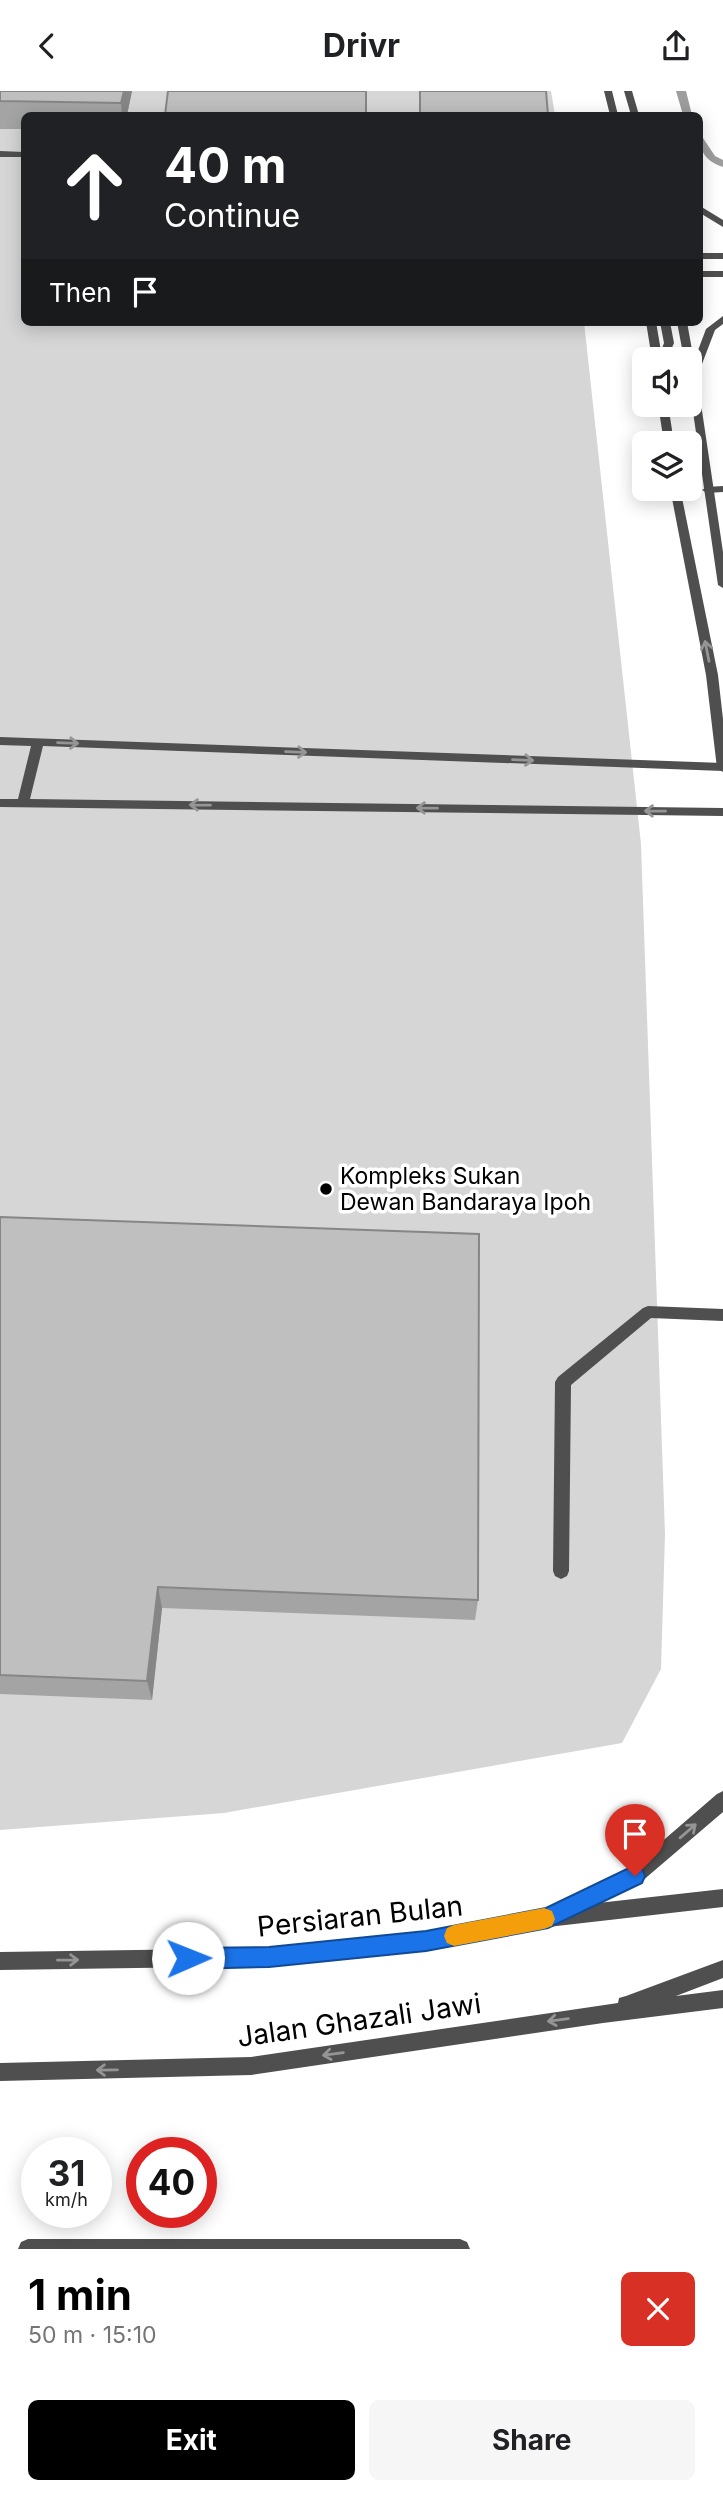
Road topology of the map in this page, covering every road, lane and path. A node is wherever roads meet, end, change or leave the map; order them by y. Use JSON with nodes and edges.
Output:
{"nodes":[{"id":1,"x":608,"y":91,"type":"edge"},
{"id":2,"x":628,"y":91,"type":"edge"},
{"id":3,"x":613,"y":112,"type":"edge"},
{"id":4,"x":634,"y":112,"type":"edge"},
{"id":5,"x":0,"y":154,"type":"edge"},
{"id":6,"x":21,"y":155,"type":"edge"},
{"id":7,"x":703,"y":211,"type":"edge"},
{"id":8,"x":723,"y":224,"type":"edge"},
{"id":9,"x":703,"y":256,"type":"edge"},
{"id":10,"x":723,"y":256,"type":"edge"},
{"id":11,"x":703,"y":274,"type":"edge"},
{"id":12,"x":723,"y":274,"type":"edge"},
{"id":13,"x":723,"y":319,"type":"edge"},
{"id":14,"x":652,"y":326,"type":"edge"},
{"id":15,"x":666,"y":326,"type":"edge"},
{"id":16,"x":683,"y":326,"type":"edge"},
{"id":17,"x":656,"y":347,"type":"edge"},
{"id":18,"x":666,"y":347,"type":"edge"},
{"id":19,"x":687,"y":347,"type":"edge"},
{"id":20,"x":702,"y":354,"type":"edge"},
{"id":21,"x":699,"y":417,"type":"edge"},
{"id":22,"x":723,"y":489,"type":"edge"},
{"id":23,"x":707,"y":490,"type":"junction"},
{"id":24,"x":678,"y":501,"type":"edge"},
{"id":25,"x":723,"y":585,"type":"edge"},
{"id":26,"x":0,"y":741,"type":"edge"},
{"id":27,"x":38,"y":742,"type":"junction"},
{"id":28,"x":723,"y":767,"type":"edge"},
{"id":29,"x":0,"y":803,"type":"edge"},
{"id":30,"x":23,"y":803,"type":"junction"},
{"id":31,"x":723,"y":812,"type":"edge"},
{"id":32,"x":723,"y":1315,"type":"edge"},
{"id":33,"x":561,"y":1571,"type":"dead end"},
{"id":34,"x":723,"y":1800,"type":"edge"},
{"id":35,"x":723,"y":1898,"type":"edge"},
{"id":36,"x":548,"y":1918,"type":"junction"},
{"id":37,"x":0,"y":1961,"type":"edge"},
{"id":38,"x":723,"y":1969,"type":"edge"},
{"id":39,"x":723,"y":1999,"type":"edge"},
{"id":40,"x":603,"y":2014,"type":"junction"},
{"id":41,"x":0,"y":2072,"type":"edge"},
{"id":42,"x":130,"y":2248,"type":"edge"},
{"id":43,"x":28,"y":2249,"type":"edge"},
{"id":44,"x":460,"y":2249,"type":"edge"}],
"edges":[{"from":1,"to":3,"type":"street"},
{"from":2,"to":4,"type":"street"},
{"from":5,"to":6,"type":"street"},
{"from":7,"to":8,"type":"street"},
{"from":9,"to":10,"type":"street"},
{"from":11,"to":12,"type":"street"},
{"from":13,"to":20,"type":"street"},
{"from":14,"to":17,"type":"street"},
{"from":15,"to":18,"type":"street"},
{"from":16,"to":19,"type":"street"},
{"from":21,"to":23,"type":"street"},
{"from":22,"to":23,"type":"street"},
{"from":23,"to":25,"type":"street"},
{"from":28,"to":24,"type":"street","one_way":true},
{"from":26,"to":27,"type":"street"},
{"from":27,"to":28,"type":"street","one_way":true},
{"from":27,"to":30,"type":"street"},
{"from":29,"to":30,"type":"street"},
{"from":31,"to":30,"type":"street","one_way":true},
{"from":32,"to":33,"type":"street"},
{"from":36,"to":34,"type":"street","one_way":true},
{"from":35,"to":36,"type":"street","name":"Persiaran Bulan"},
{"from":37,"to":36,"type":"street","name":"Persiaran Bulan","one_way":true},
{"from":38,"to":40,"type":"street"},
{"from":39,"to":40,"type":"street","name":"Jalan Ghazali Jawi"},
{"from":40,"to":41,"type":"street","name":"Jalan Ghazali Jawi","one_way":true},
{"from":42,"to":43,"type":"street"},
{"from":42,"to":44,"type":"street"}]}
